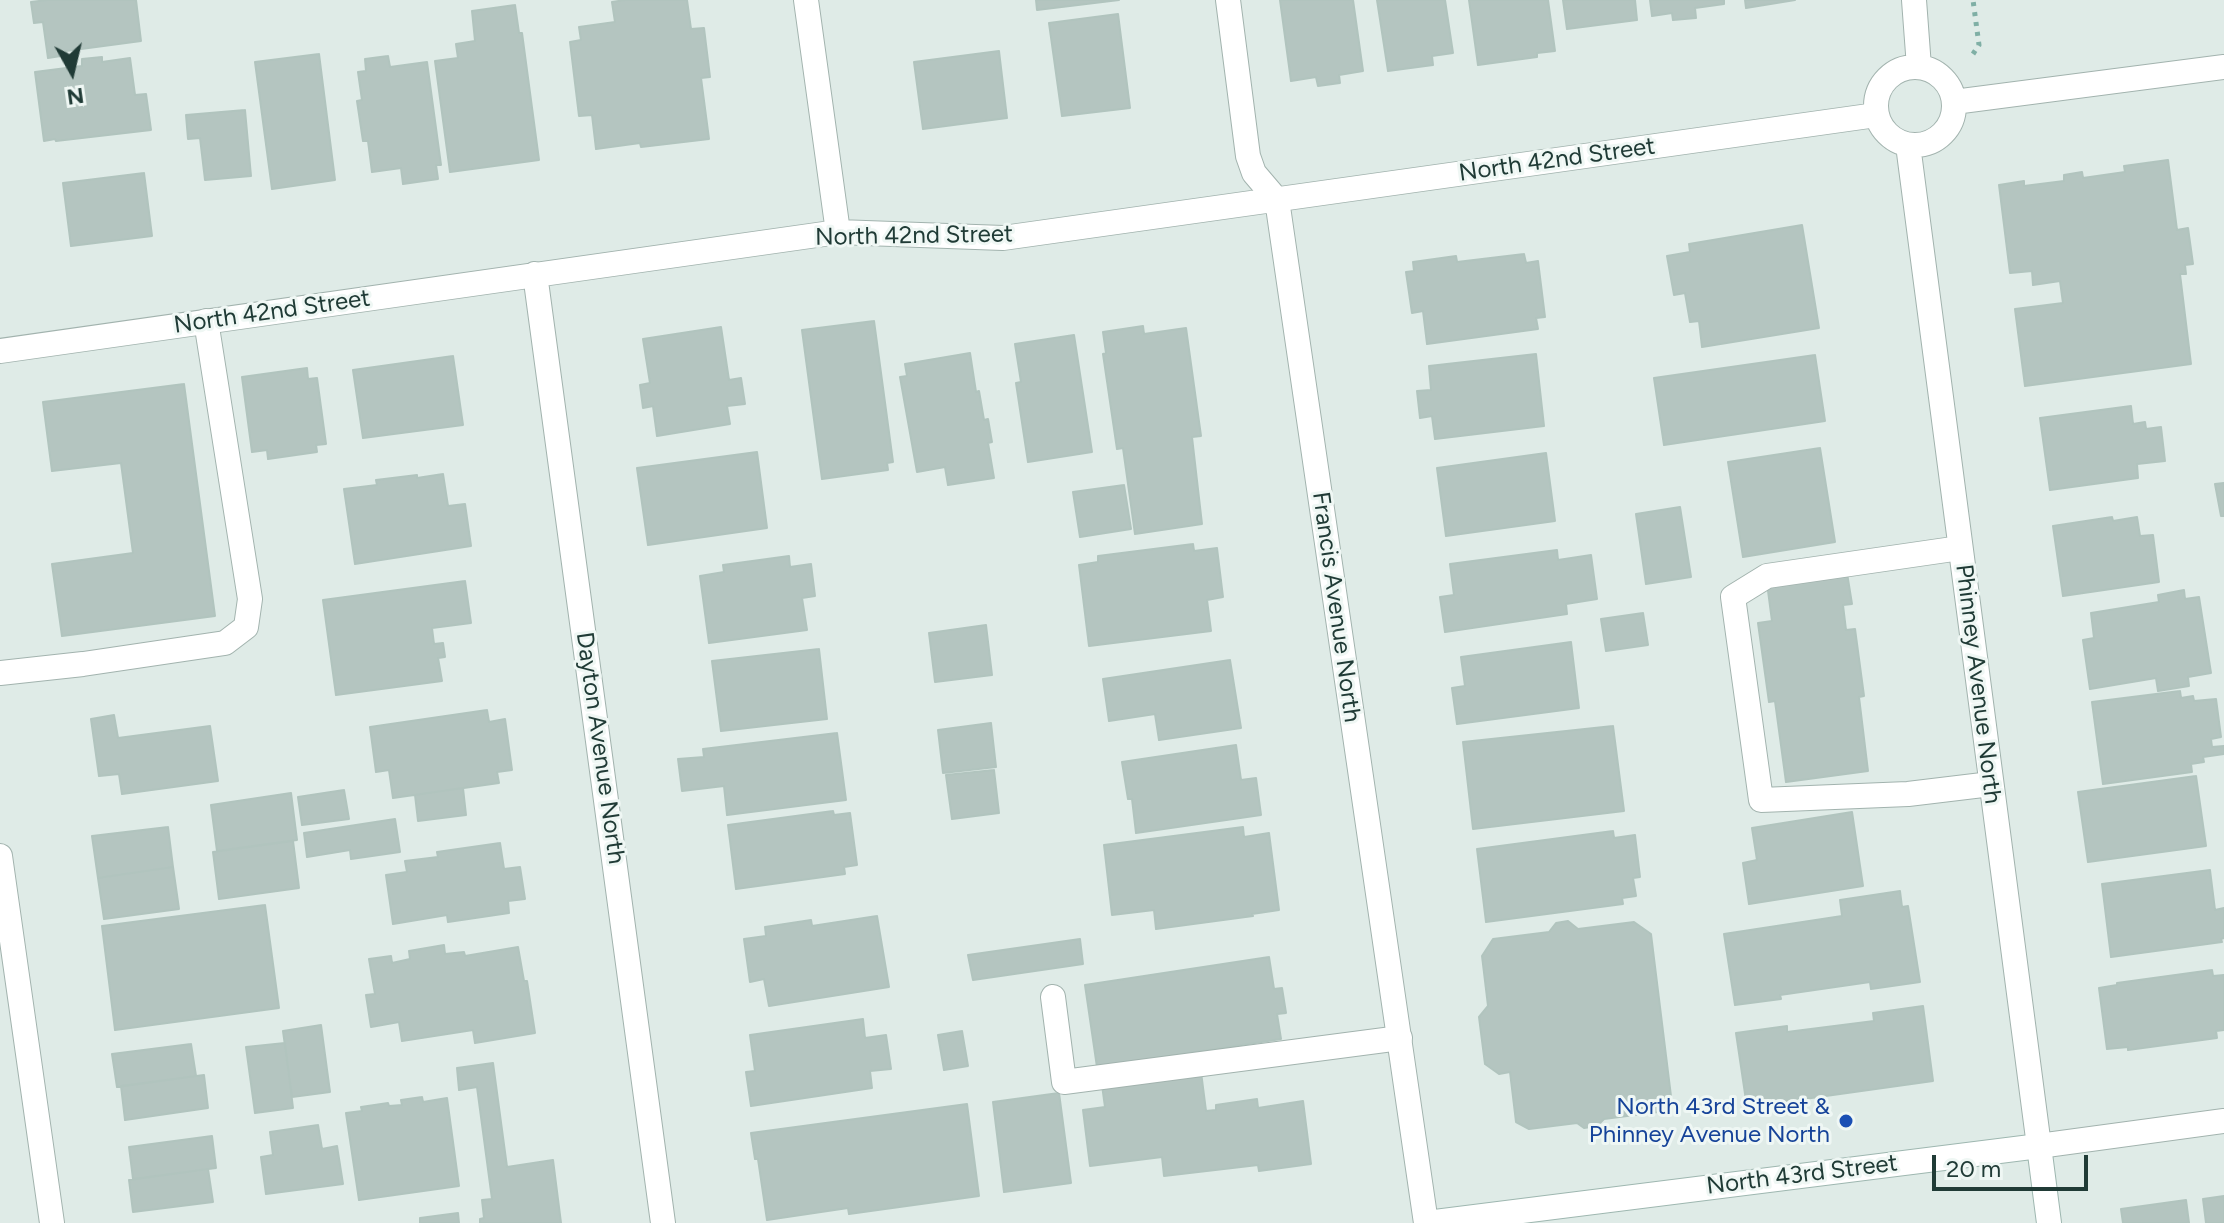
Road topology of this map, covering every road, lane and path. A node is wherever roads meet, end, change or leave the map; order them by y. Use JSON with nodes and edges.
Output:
{"nodes":[{"id":1,"x":806,"y":0,"type":"edge"},
{"id":2,"x":1228,"y":0,"type":"edge"},
{"id":3,"x":1914,"y":0,"type":"edge"},
{"id":4,"x":1973,"y":0,"type":"edge"},
{"id":5,"x":1973,"y":54,"type":"dead end"},
{"id":6,"x":1919,"y":67,"type":"junction"},
{"id":7,"x":2224,"y":67,"type":"edge"},
{"id":8,"x":1954,"y":102,"type":"junction"},
{"id":9,"x":1876,"y":115,"type":"junction"},
{"id":10,"x":1908,"y":145,"type":"junction"},
{"id":11,"x":1277,"y":200,"type":"junction"},
{"id":12,"x":838,"y":232,"type":"junction"},
{"id":13,"x":535,"y":274,"type":"junction"},
{"id":14,"x":206,"y":321,"type":"junction"},
{"id":15,"x":0,"y":351,"type":"edge"},
{"id":16,"x":1960,"y":548,"type":"junction"},
{"id":17,"x":0,"y":673,"type":"edge"},
{"id":18,"x":1991,"y":784,"type":"junction"},
{"id":19,"x":0,"y":856,"type":"edge"},
{"id":20,"x":1053,"y":997,"type":"dead end"},
{"id":21,"x":1400,"y":1038,"type":"junction"},
{"id":22,"x":2224,"y":1121,"type":"edge"},
{"id":23,"x":2039,"y":1146,"type":"junction"},
{"id":24,"x":52,"y":1223,"type":"edge"},
{"id":25,"x":663,"y":1223,"type":"edge"},
{"id":26,"x":1426,"y":1223,"type":"edge"},
{"id":27,"x":2049,"y":1223,"type":"edge"}],
"edges":[{"from":1,"to":12,"type":"street"},
{"from":2,"to":11,"type":"street","name":"Francis Avenue North"},
{"from":3,"to":6,"type":"street"},
{"from":4,"to":5,"type":"path"},
{"from":6,"to":8,"type":"street"},
{"from":6,"to":9,"type":"street"},
{"from":7,"to":8,"type":"street"},
{"from":8,"to":10,"type":"street"},
{"from":9,"to":10,"type":"street"},
{"from":9,"to":11,"type":"street","name":"North 42nd Street"},
{"from":10,"to":16,"type":"street","name":"Phinney Avenue North"},
{"from":11,"to":12,"type":"street","name":"North 42nd Street"},
{"from":11,"to":21,"type":"street","name":"Francis Avenue North"},
{"from":12,"to":13,"type":"street","name":"North 42nd Street"},
{"from":13,"to":14,"type":"street","name":"North 42nd Street"},
{"from":13,"to":25,"type":"street","name":"Dayton Avenue North"},
{"from":14,"to":15,"type":"street","name":"North 42nd Street"},
{"from":14,"to":17,"type":"street"},
{"from":16,"to":18,"type":"street","name":"Phinney Avenue North"},
{"from":16,"to":18,"type":"street"},
{"from":18,"to":23,"type":"street","name":"Phinney Avenue North"},
{"from":19,"to":24,"type":"street"},
{"from":20,"to":21,"type":"street"},
{"from":21,"to":26,"type":"street","name":"Francis Avenue North"},
{"from":22,"to":23,"type":"street","name":"North 43rd Street"},
{"from":23,"to":26,"type":"street","name":"North 43rd Street"},
{"from":23,"to":27,"type":"street","name":"Phinney Avenue North"}]}
